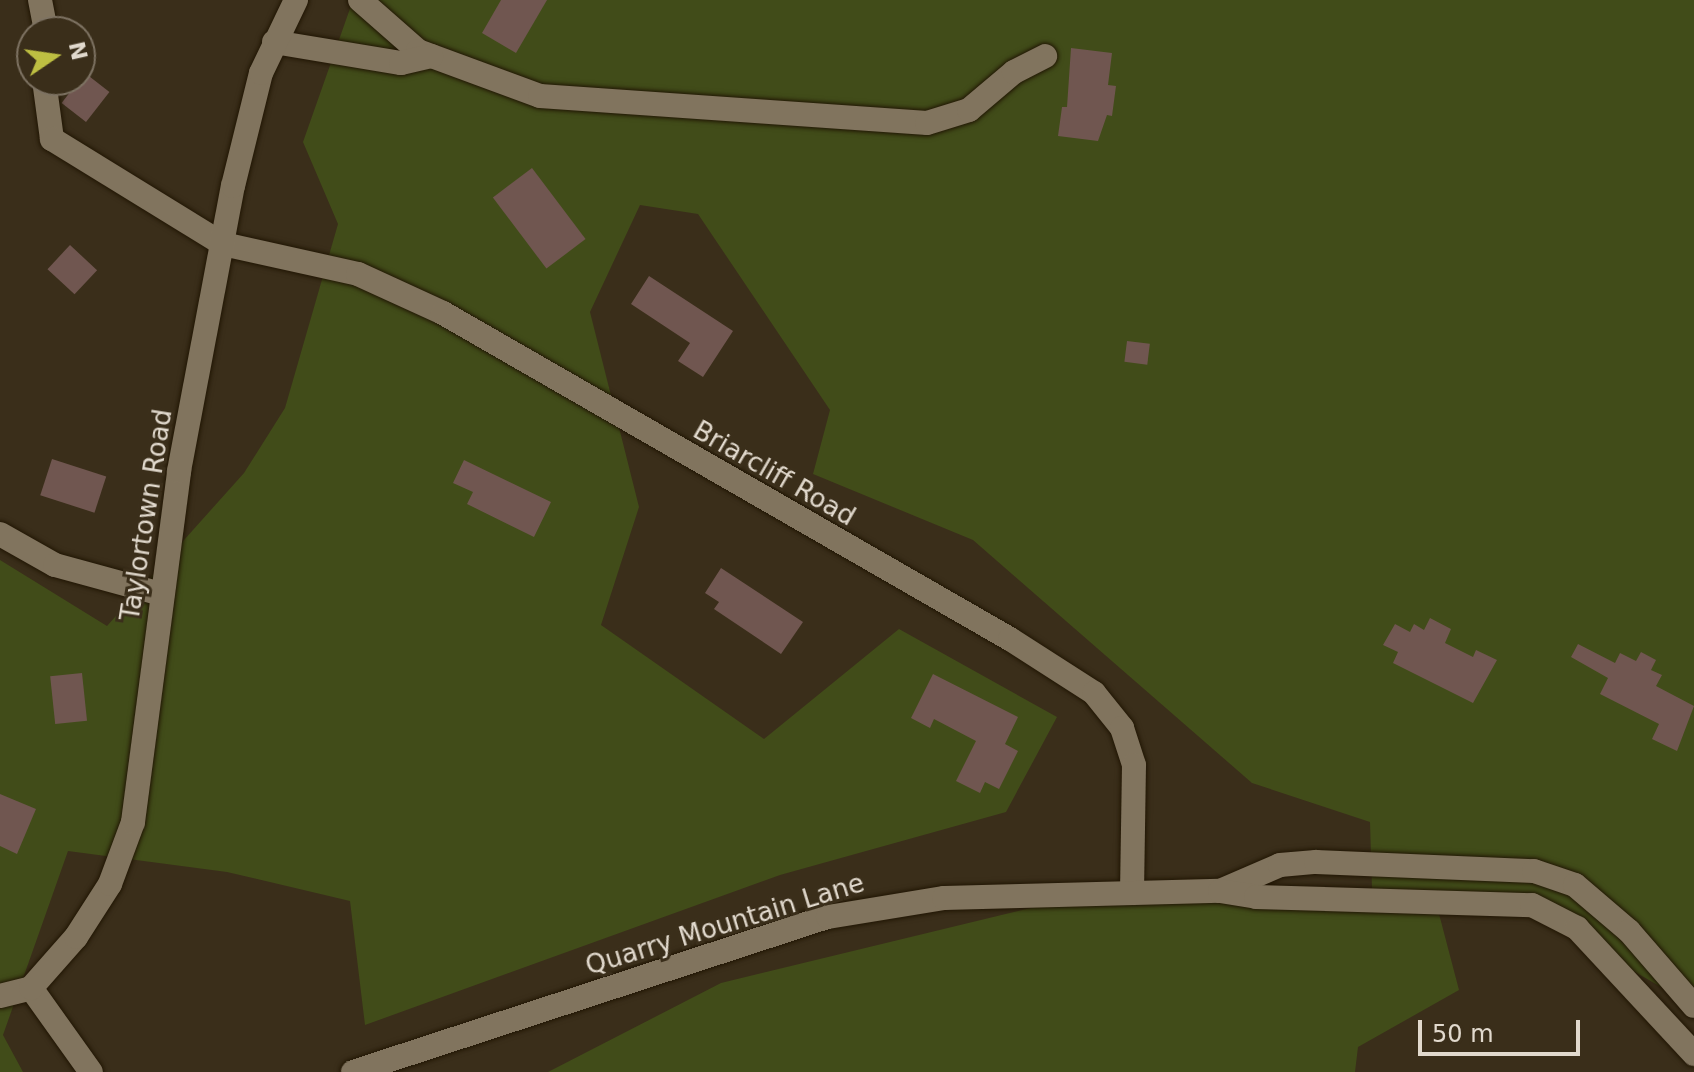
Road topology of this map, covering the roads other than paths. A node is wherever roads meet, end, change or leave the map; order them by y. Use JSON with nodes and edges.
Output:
{"nodes":[{"id":1,"x":296,"y":0,"type":"edge"},
{"id":2,"x":360,"y":0,"type":"edge"},
{"id":3,"x":274,"y":42,"type":"junction"},
{"id":4,"x":431,"y":56,"type":"junction"},
{"id":5,"x":1045,"y":56,"type":"dead end"},
{"id":6,"x":46,"y":96,"type":"edge"},
{"id":7,"x":223,"y":244,"type":"junction"},
{"id":8,"x":0,"y":534,"type":"edge"},
{"id":9,"x":161,"y":594,"type":"junction"},
{"id":10,"x":1506,"y":868,"type":"junction"},
{"id":11,"x":1220,"y":891,"type":"junction"},
{"id":12,"x":1132,"y":893,"type":"junction"},
{"id":13,"x":1506,"y":902,"type":"junction"},
{"id":14,"x":31,"y":988,"type":"junction"},
{"id":15,"x":0,"y":996,"type":"edge"},
{"id":16,"x":1694,"y":1006,"type":"edge"},
{"id":17,"x":1694,"y":1054,"type":"edge"},
{"id":18,"x":91,"y":1072,"type":"edge"},
{"id":19,"x":353,"y":1072,"type":"edge"}],
"edges":[{"from":1,"to":3,"type":"street","name":"Taylortown Road"},
{"from":2,"to":4,"type":"street"},
{"from":3,"to":4,"type":"street"},
{"from":3,"to":7,"type":"street","name":"Taylortown Road"},
{"from":4,"to":5,"type":"street"},
{"from":6,"to":7,"type":"street","name":"Briarcliff Road"},
{"from":7,"to":9,"type":"street","name":"Taylortown Road"},
{"from":7,"to":12,"type":"street","name":"Briarcliff Road"},
{"from":8,"to":9,"type":"street"},
{"from":9,"to":14,"type":"street","name":"Taylortown Road"},
{"from":10,"to":11,"type":"street","name":"Quarry Mountain Lane"},
{"from":10,"to":13,"type":"street"},
{"from":10,"to":16,"type":"street","name":"Quarry Mountain Lane"},
{"from":11,"to":12,"type":"street","name":"Quarry Mountain Lane"},
{"from":11,"to":13,"type":"street","name":"Quarry Mountain Lane"},
{"from":12,"to":19,"type":"street","name":"Quarry Mountain Lane"},
{"from":13,"to":17,"type":"street","name":"Quarry Mountain Lane"},
{"from":14,"to":15,"type":"street"},
{"from":14,"to":18,"type":"street"}]}
